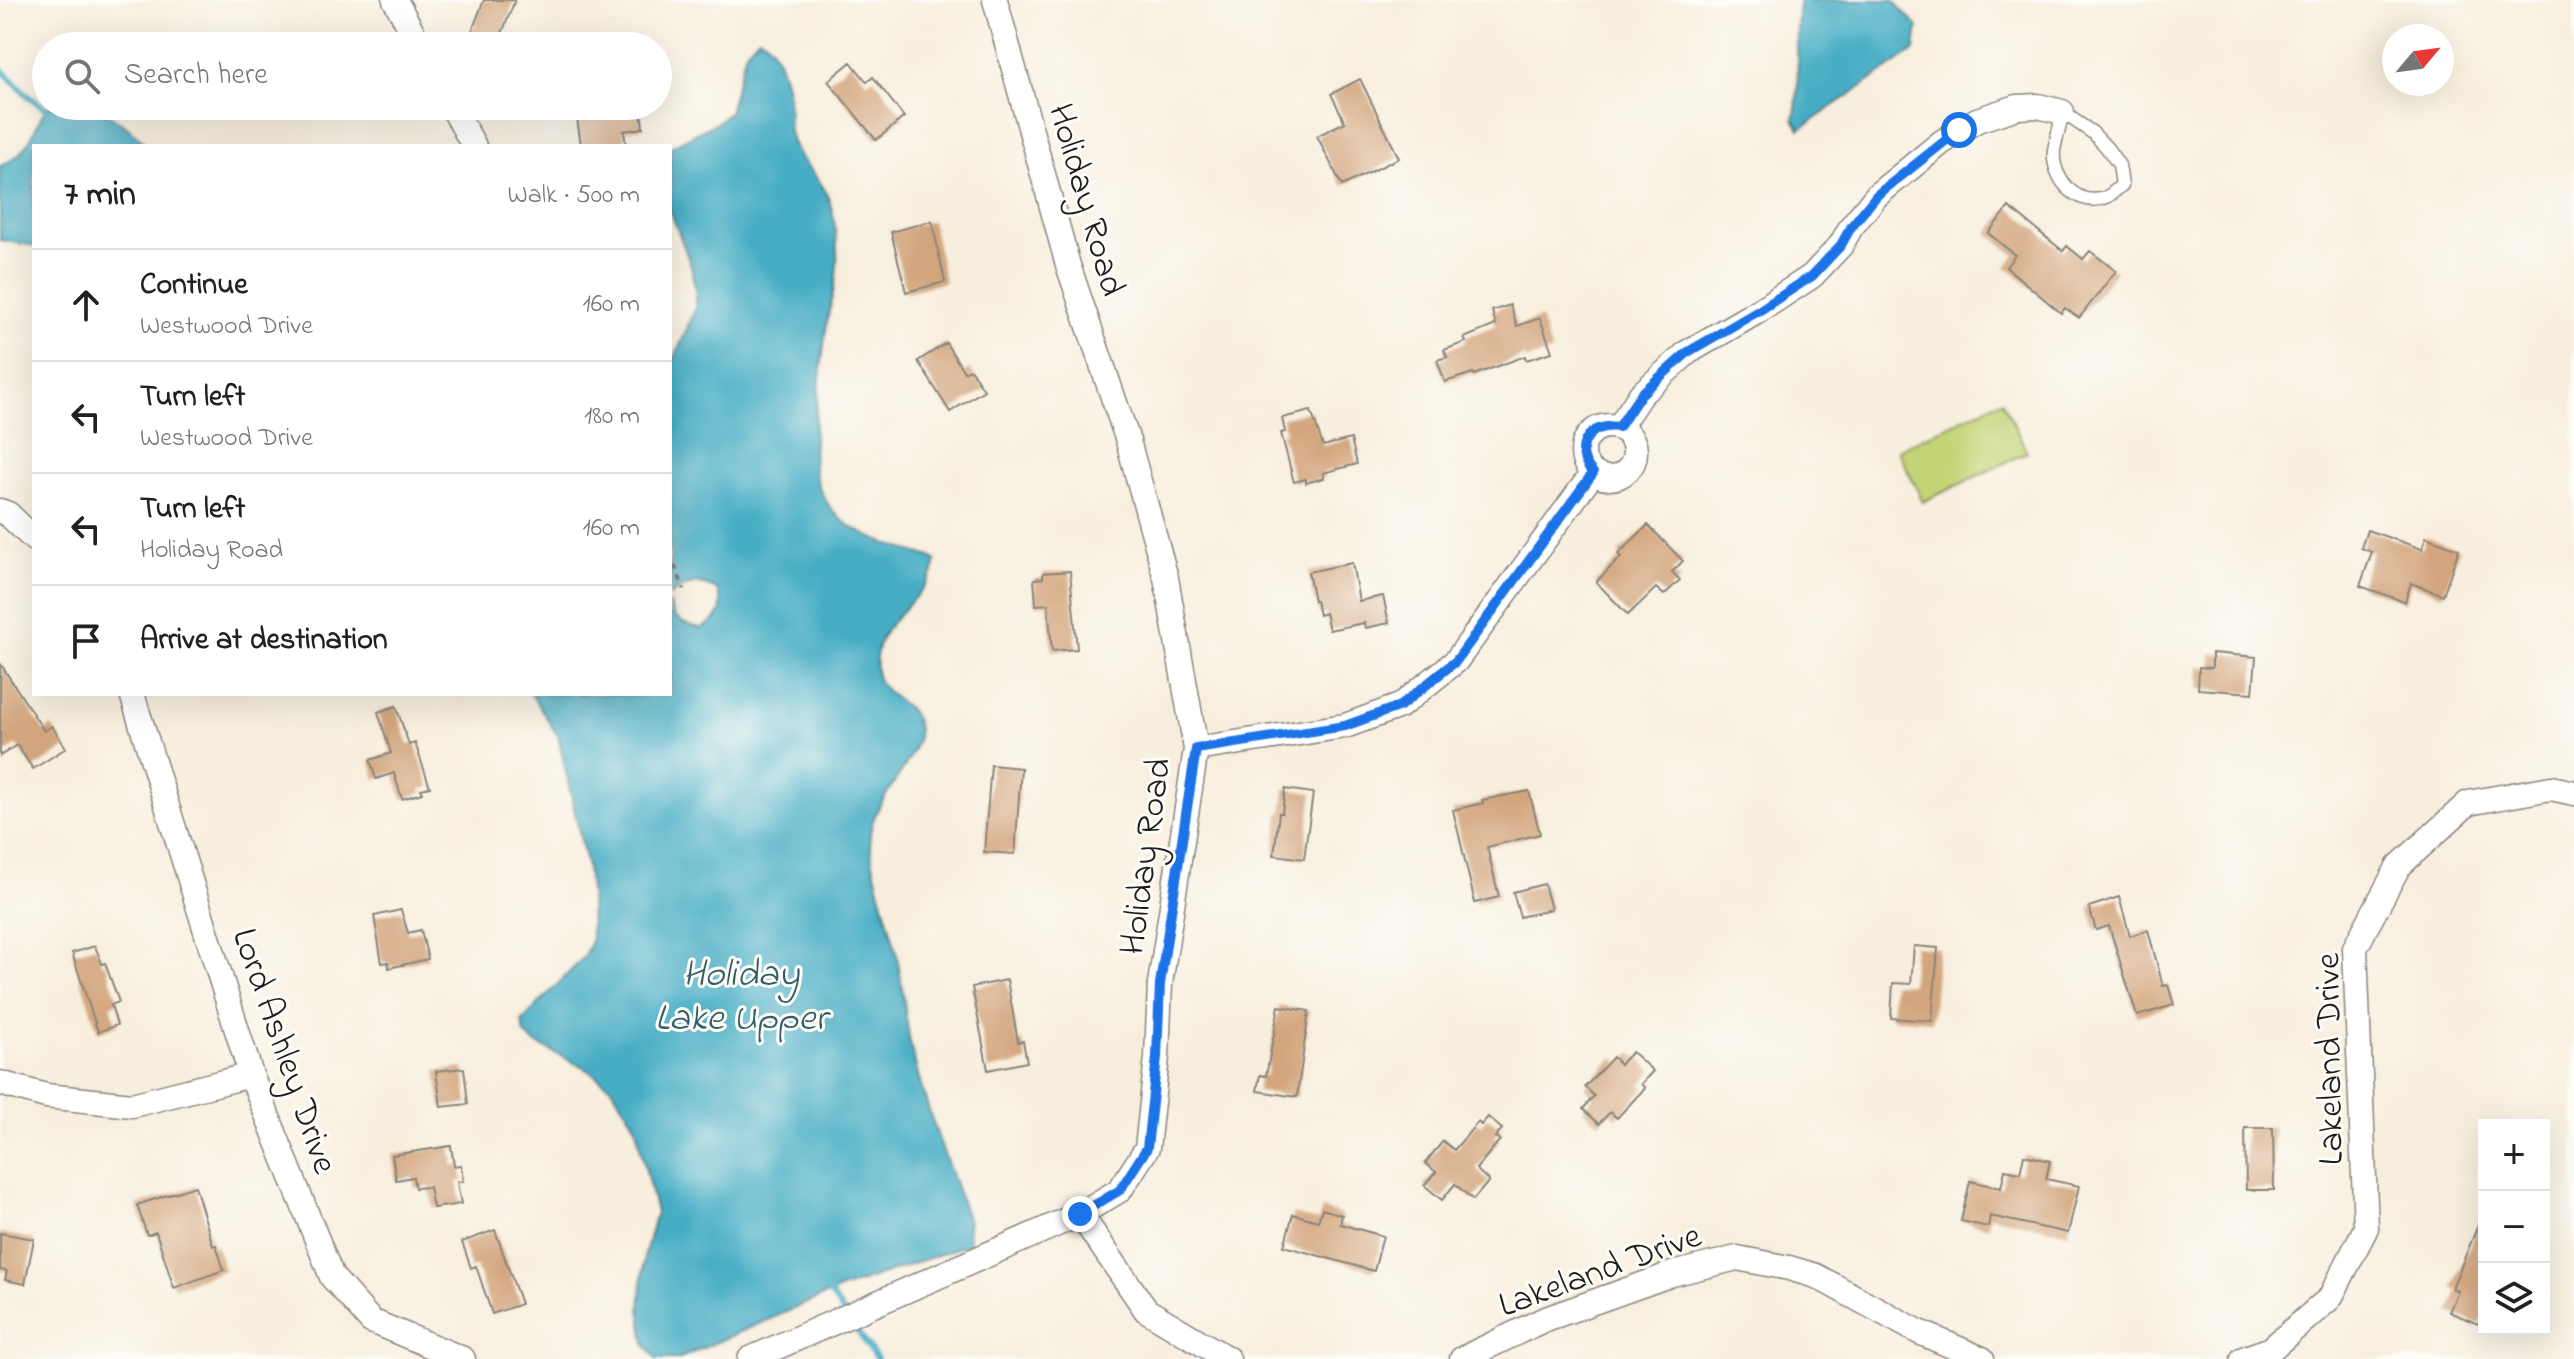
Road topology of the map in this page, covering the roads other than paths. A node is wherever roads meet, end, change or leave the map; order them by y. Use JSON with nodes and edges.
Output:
{"nodes":[{"id":1,"x":395,"y":0,"type":"edge"},
{"id":2,"x":995,"y":0,"type":"edge"},
{"id":3,"x":412,"y":32,"type":"edge"},
{"id":4,"x":2062,"y":112,"type":"junction"},
{"id":5,"x":460,"y":120,"type":"edge"},
{"id":6,"x":473,"y":144,"type":"edge"},
{"id":7,"x":1619,"y":427,"type":"junction"},
{"id":8,"x":1593,"y":473,"type":"junction"},
{"id":9,"x":0,"y":511,"type":"edge"},
{"id":10,"x":32,"y":537,"type":"edge"},
{"id":11,"x":133,"y":696,"type":"edge"},
{"id":12,"x":1196,"y":749,"type":"junction"},
{"id":13,"x":2574,"y":793,"type":"edge"},
{"id":14,"x":251,"y":1075,"type":"junction"},
{"id":15,"x":0,"y":1083,"type":"edge"},
{"id":16,"x":1080,"y":1214,"type":"junction"},
{"id":17,"x":463,"y":1359,"type":"edge"},
{"id":18,"x":750,"y":1359,"type":"edge"},
{"id":19,"x":1228,"y":1359,"type":"edge"},
{"id":20,"x":1462,"y":1359,"type":"edge"},
{"id":21,"x":1982,"y":1359,"type":"edge"},
{"id":22,"x":2243,"y":1359,"type":"edge"}],
"edges":[{"from":1,"to":3,"type":"street"},
{"from":2,"to":12,"type":"street","name":"Holiday Road"},
{"from":4,"to":4,"type":"lane"},
{"from":4,"to":7,"type":"street"},
{"from":5,"to":6,"type":"street"},
{"from":7,"to":8,"type":"street"},
{"from":7,"to":8,"type":"street"},
{"from":8,"to":12,"type":"street"},
{"from":9,"to":10,"type":"street"},
{"from":11,"to":14,"type":"street","name":"Lord Ashley Drive"},
{"from":12,"to":16,"type":"street","name":"Holiday Road"},
{"from":13,"to":22,"type":"street","name":"Lakeland Drive"},
{"from":14,"to":15,"type":"street"},
{"from":14,"to":17,"type":"street","name":"Lord Ashley Drive"},
{"from":16,"to":18,"type":"street","name":"Holiday Road"},
{"from":16,"to":19,"type":"street"},
{"from":20,"to":21,"type":"street","name":"Lakeland Drive"}]}
